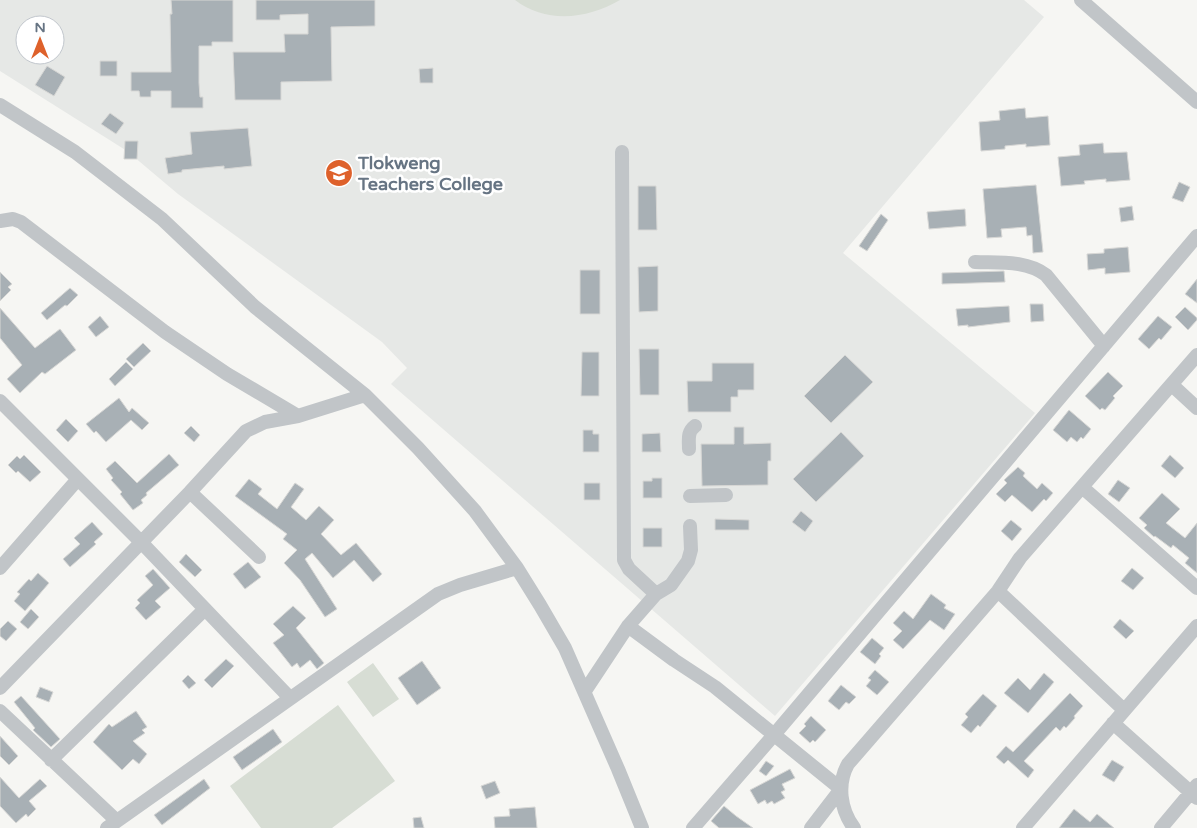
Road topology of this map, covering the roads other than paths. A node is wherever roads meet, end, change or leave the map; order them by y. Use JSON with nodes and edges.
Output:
{"nodes":[{"id":1,"x":1082,"y":0,"type":"edge"},
{"id":2,"x":1197,"y":102,"type":"edge"},
{"id":3,"x":0,"y":105,"type":"edge"},
{"id":4,"x":622,"y":152,"type":"dead end"},
{"id":5,"x":0,"y":221,"type":"edge"},
{"id":6,"x":1197,"y":236,"type":"edge"},
{"id":7,"x":975,"y":262,"type":"dead end"},
{"id":8,"x":1104,"y":346,"type":"junction"},
{"id":9,"x":1197,"y":355,"type":"edge"},
{"id":10,"x":1172,"y":385,"type":"junction"},
{"id":11,"x":365,"y":395,"type":"junction"},
{"id":12,"x":0,"y":401,"type":"edge"},
{"id":13,"x":1197,"y":408,"type":"edge"},
{"id":14,"x":298,"y":416,"type":"junction"},
{"id":15,"x":694,"y":426,"type":"dead end"},
{"id":16,"x":689,"y":449,"type":"dead end"},
{"id":17,"x":78,"y":479,"type":"junction"},
{"id":18,"x":1082,"y":487,"type":"junction"},
{"id":19,"x":190,"y":492,"type":"junction"},
{"id":20,"x":726,"y":495,"type":"dead end"},
{"id":21,"x":690,"y":496,"type":"dead end"},
{"id":22,"x":690,"y":526,"type":"dead end"},
{"id":23,"x":141,"y":542,"type":"junction"},
{"id":24,"x":259,"y":557,"type":"dead end"},
{"id":25,"x":0,"y":568,"type":"edge"},
{"id":26,"x":517,"y":568,"type":"junction"},
{"id":27,"x":1197,"y":588,"type":"edge"},
{"id":28,"x":998,"y":591,"type":"junction"},
{"id":29,"x":656,"y":594,"type":"junction"},
{"id":30,"x":205,"y":609,"type":"junction"},
{"id":31,"x":628,"y":626,"type":"junction"},
{"id":32,"x":1197,"y":626,"type":"edge"},
{"id":33,"x":0,"y":688,"type":"edge"},
{"id":34,"x":585,"y":691,"type":"junction"},
{"id":35,"x":290,"y":698,"type":"junction"},
{"id":36,"x":1124,"y":710,"type":"junction"},
{"id":37,"x":0,"y":711,"type":"edge"},
{"id":38,"x":1113,"y":723,"type":"junction"},
{"id":39,"x":773,"y":736,"type":"junction"},
{"id":40,"x":51,"y":760,"type":"junction"},
{"id":41,"x":841,"y":789,"type":"junction"},
{"id":42,"x":1195,"y":792,"type":"edge"},
{"id":43,"x":112,"y":825,"type":"edge"},
{"id":44,"x":642,"y":828,"type":"edge"},
{"id":45,"x":693,"y":828,"type":"edge"},
{"id":46,"x":811,"y":828,"type":"edge"},
{"id":47,"x":854,"y":828,"type":"edge"},
{"id":48,"x":1023,"y":828,"type":"edge"},
{"id":49,"x":1161,"y":828,"type":"edge"}],
"edges":[{"from":1,"to":2,"type":"street"},
{"from":3,"to":11,"type":"street"},
{"from":4,"to":29,"type":"street"},
{"from":5,"to":14,"type":"street"},
{"from":6,"to":8,"type":"street"},
{"from":7,"to":8,"type":"street"},
{"from":8,"to":39,"type":"street"},
{"from":9,"to":10,"type":"street"},
{"from":10,"to":13,"type":"street"},
{"from":10,"to":18,"type":"street"},
{"from":11,"to":14,"type":"street"},
{"from":11,"to":26,"type":"street"},
{"from":12,"to":17,"type":"street"},
{"from":14,"to":19,"type":"street"},
{"from":15,"to":16,"type":"street"},
{"from":17,"to":23,"type":"street"},
{"from":17,"to":25,"type":"street"},
{"from":18,"to":27,"type":"street"},
{"from":18,"to":28,"type":"street"},
{"from":19,"to":23,"type":"street"},
{"from":19,"to":24,"type":"street"},
{"from":20,"to":21,"type":"street"},
{"from":22,"to":29,"type":"street"},
{"from":23,"to":30,"type":"street"},
{"from":23,"to":33,"type":"street"},
{"from":26,"to":34,"type":"street"},
{"from":26,"to":35,"type":"street"},
{"from":28,"to":36,"type":"street"},
{"from":28,"to":41,"type":"street"},
{"from":29,"to":31,"type":"street"},
{"from":30,"to":35,"type":"street"},
{"from":30,"to":40,"type":"street"},
{"from":31,"to":34,"type":"street"},
{"from":31,"to":39,"type":"street"},
{"from":32,"to":36,"type":"street"},
{"from":34,"to":44,"type":"street"},
{"from":35,"to":43,"type":"street"},
{"from":36,"to":38,"type":"street"},
{"from":37,"to":40,"type":"street"},
{"from":38,"to":42,"type":"street"},
{"from":38,"to":48,"type":"street"},
{"from":39,"to":41,"type":"street"},
{"from":39,"to":45,"type":"street"},
{"from":40,"to":43,"type":"street"},
{"from":41,"to":46,"type":"street"},
{"from":41,"to":47,"type":"street"},
{"from":42,"to":49,"type":"street"}]}
